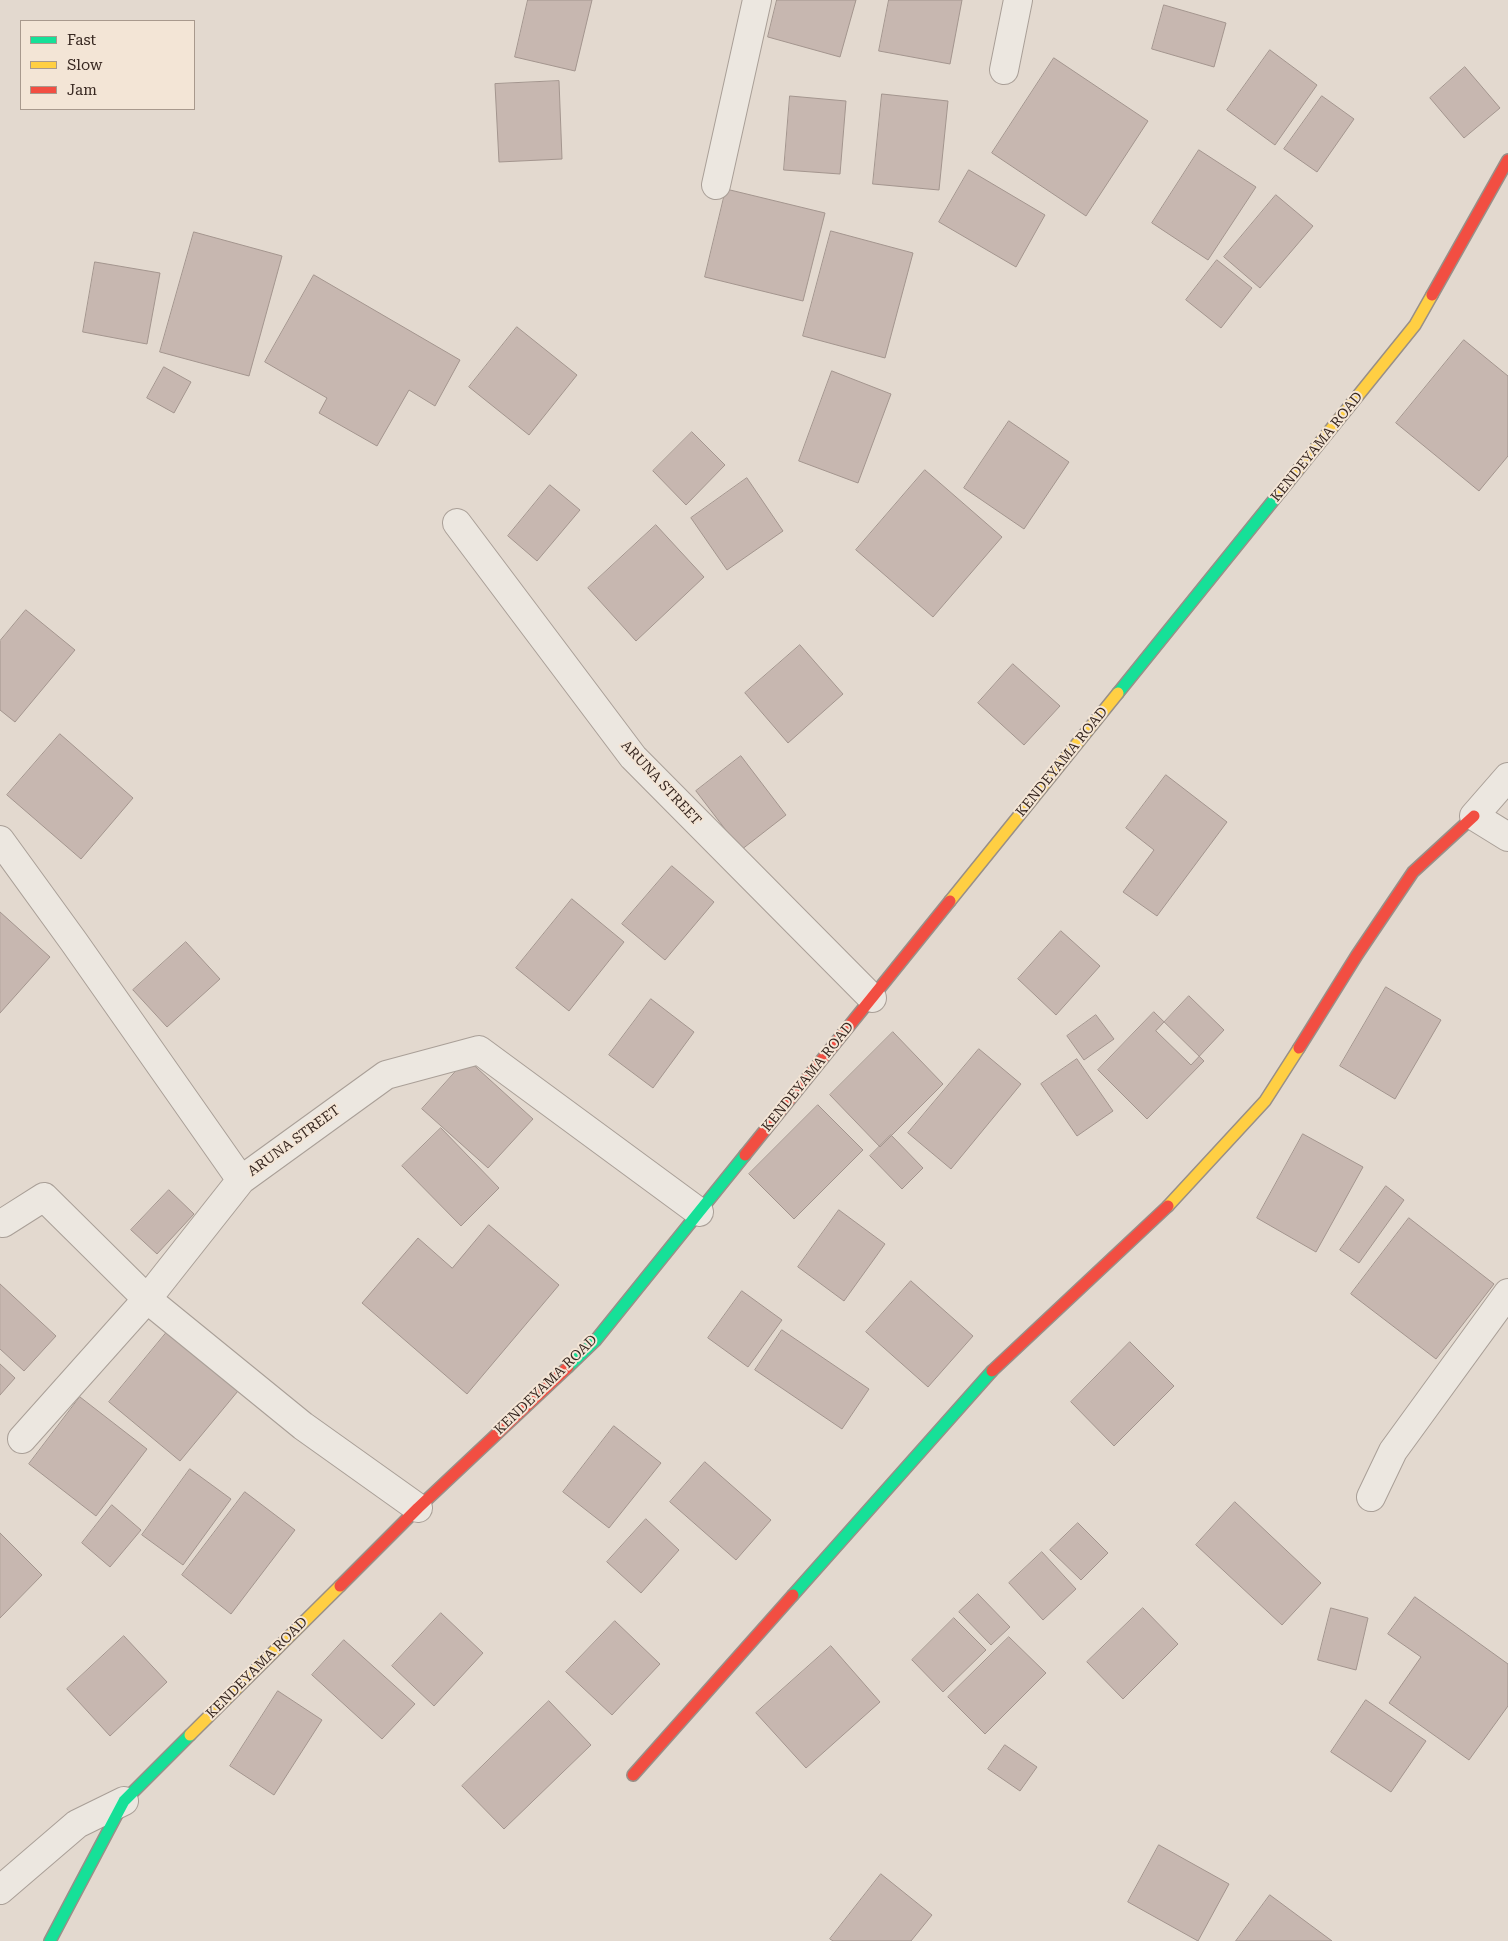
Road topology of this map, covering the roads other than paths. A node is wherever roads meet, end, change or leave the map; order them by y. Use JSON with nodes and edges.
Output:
{"nodes":[{"id":1,"x":757,"y":0,"type":"edge"},
{"id":2,"x":1018,"y":0,"type":"edge"},
{"id":3,"x":1004,"y":70,"type":"dead end"},
{"id":4,"x":1508,"y":160,"type":"edge"},
{"id":5,"x":716,"y":185,"type":"dead end"},
{"id":6,"x":457,"y":523,"type":"dead end"},
{"id":7,"x":1508,"y":777,"type":"edge"},
{"id":8,"x":1474,"y":816,"type":"junction"},
{"id":9,"x":1508,"y":837,"type":"edge"},
{"id":10,"x":0,"y":840,"type":"edge"},
{"id":11,"x":872,"y":998,"type":"junction"},
{"id":12,"x":241,"y":1180,"type":"junction"},
{"id":13,"x":698,"y":1212,"type":"junction"},
{"id":14,"x":3,"y":1223,"type":"dead end"},
{"id":15,"x":1508,"y":1292,"type":"edge"},
{"id":16,"x":147,"y":1299,"type":"junction"},
{"id":17,"x":22,"y":1440,"type":"dead end"},
{"id":18,"x":1370,"y":1497,"type":"dead end"},
{"id":19,"x":418,"y":1508,"type":"junction"},
{"id":20,"x":633,"y":1775,"type":"dead end"},
{"id":21,"x":124,"y":1801,"type":"junction"},
{"id":22,"x":0,"y":1890,"type":"edge"},
{"id":23,"x":50,"y":1941,"type":"edge"}],
"edges":[{"from":1,"to":5,"type":"street"},
{"from":2,"to":3,"type":"street"},
{"from":4,"to":11,"type":"street","name":"KENDEYAMA ROAD"},
{"from":6,"to":11,"type":"street","name":"ARUNA STREET"},
{"from":7,"to":8,"type":"street"},
{"from":8,"to":9,"type":"street"},
{"from":8,"to":20,"type":"street"},
{"from":10,"to":12,"type":"street","name":"ARUNA STREET"},
{"from":11,"to":13,"type":"street","name":"KENDEYAMA ROAD"},
{"from":12,"to":13,"type":"street","name":"ARUNA STREET"},
{"from":12,"to":16,"type":"street"},
{"from":13,"to":19,"type":"street","name":"KENDEYAMA ROAD"},
{"from":14,"to":16,"type":"street"},
{"from":15,"to":18,"type":"street"},
{"from":16,"to":17,"type":"street"},
{"from":16,"to":19,"type":"street"},
{"from":19,"to":21,"type":"street","name":"KENDEYAMA ROAD"},
{"from":21,"to":22,"type":"street"},
{"from":21,"to":23,"type":"street","name":"KENDEYAMA ROAD"}]}
